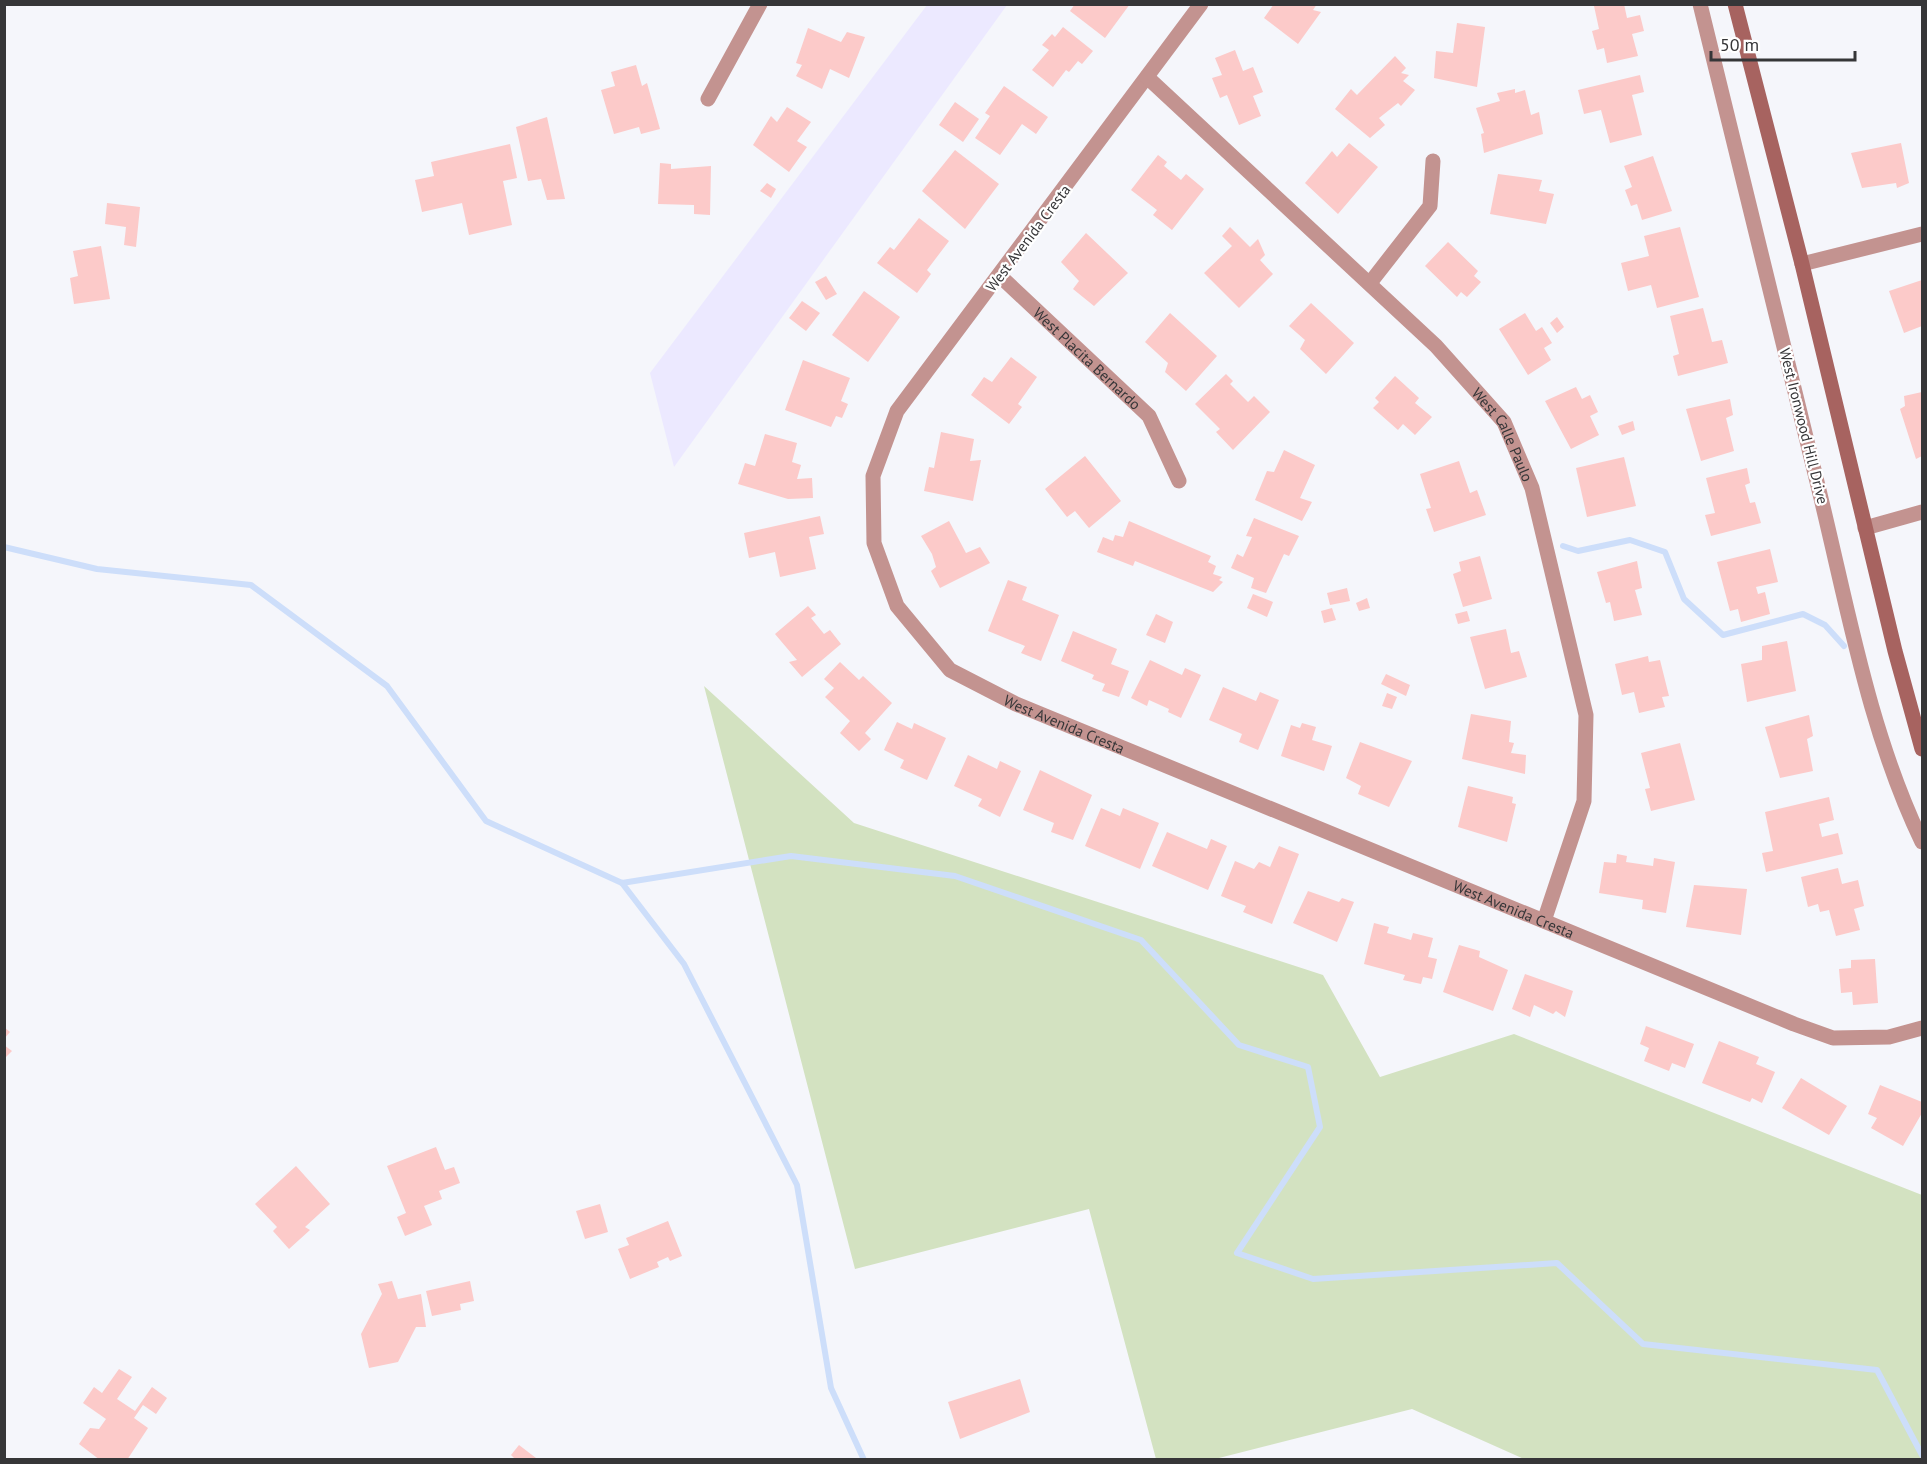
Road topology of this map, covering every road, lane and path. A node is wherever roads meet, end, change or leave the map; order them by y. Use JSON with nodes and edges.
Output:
{"nodes":[{"id":1,"x":760,"y":4,"type":"edge"},
{"id":2,"x":1202,"y":4,"type":"edge"},
{"id":3,"x":1700,"y":4,"type":"edge"},
{"id":4,"x":1736,"y":4,"type":"edge"},
{"id":5,"x":1147,"y":77,"type":"junction"},
{"id":6,"x":708,"y":99,"type":"dead end"},
{"id":7,"x":1432,"y":161,"type":"dead end"},
{"id":8,"x":1923,"y":234,"type":"edge"},
{"id":9,"x":1802,"y":264,"type":"junction"},
{"id":10,"x":1000,"y":276,"type":"junction"},
{"id":11,"x":1370,"y":283,"type":"junction"},
{"id":12,"x":1179,"y":481,"type":"dead end"},
{"id":13,"x":1923,"y":512,"type":"edge"},
{"id":14,"x":1865,"y":528,"type":"junction"},
{"id":15,"x":1923,"y":749,"type":"edge"},
{"id":16,"x":1923,"y":842,"type":"edge"},
{"id":17,"x":1544,"y":921,"type":"junction"},
{"id":18,"x":1923,"y":1028,"type":"edge"}],
"edges":[{"from":1,"to":6,"type":"street"},
{"from":2,"to":5,"type":"street","name":"West Avenida Cresta"},
{"from":3,"to":16,"type":"street","name":"West Ironwood Hill Drive"},
{"from":4,"to":9,"type":"street"},
{"from":5,"to":10,"type":"street","name":"West Avenida Cresta"},
{"from":5,"to":11,"type":"street","name":"West Calle Paulo"},
{"from":7,"to":11,"type":"street"},
{"from":8,"to":9,"type":"street"},
{"from":9,"to":14,"type":"street"},
{"from":10,"to":12,"type":"street","name":"West Placita Bernardo"},
{"from":10,"to":17,"type":"street","name":"West Avenida Cresta"},
{"from":11,"to":17,"type":"street","name":"West Calle Paulo"},
{"from":13,"to":14,"type":"street"},
{"from":14,"to":15,"type":"street"},
{"from":17,"to":18,"type":"street","name":"West Avenida Cresta"}]}
